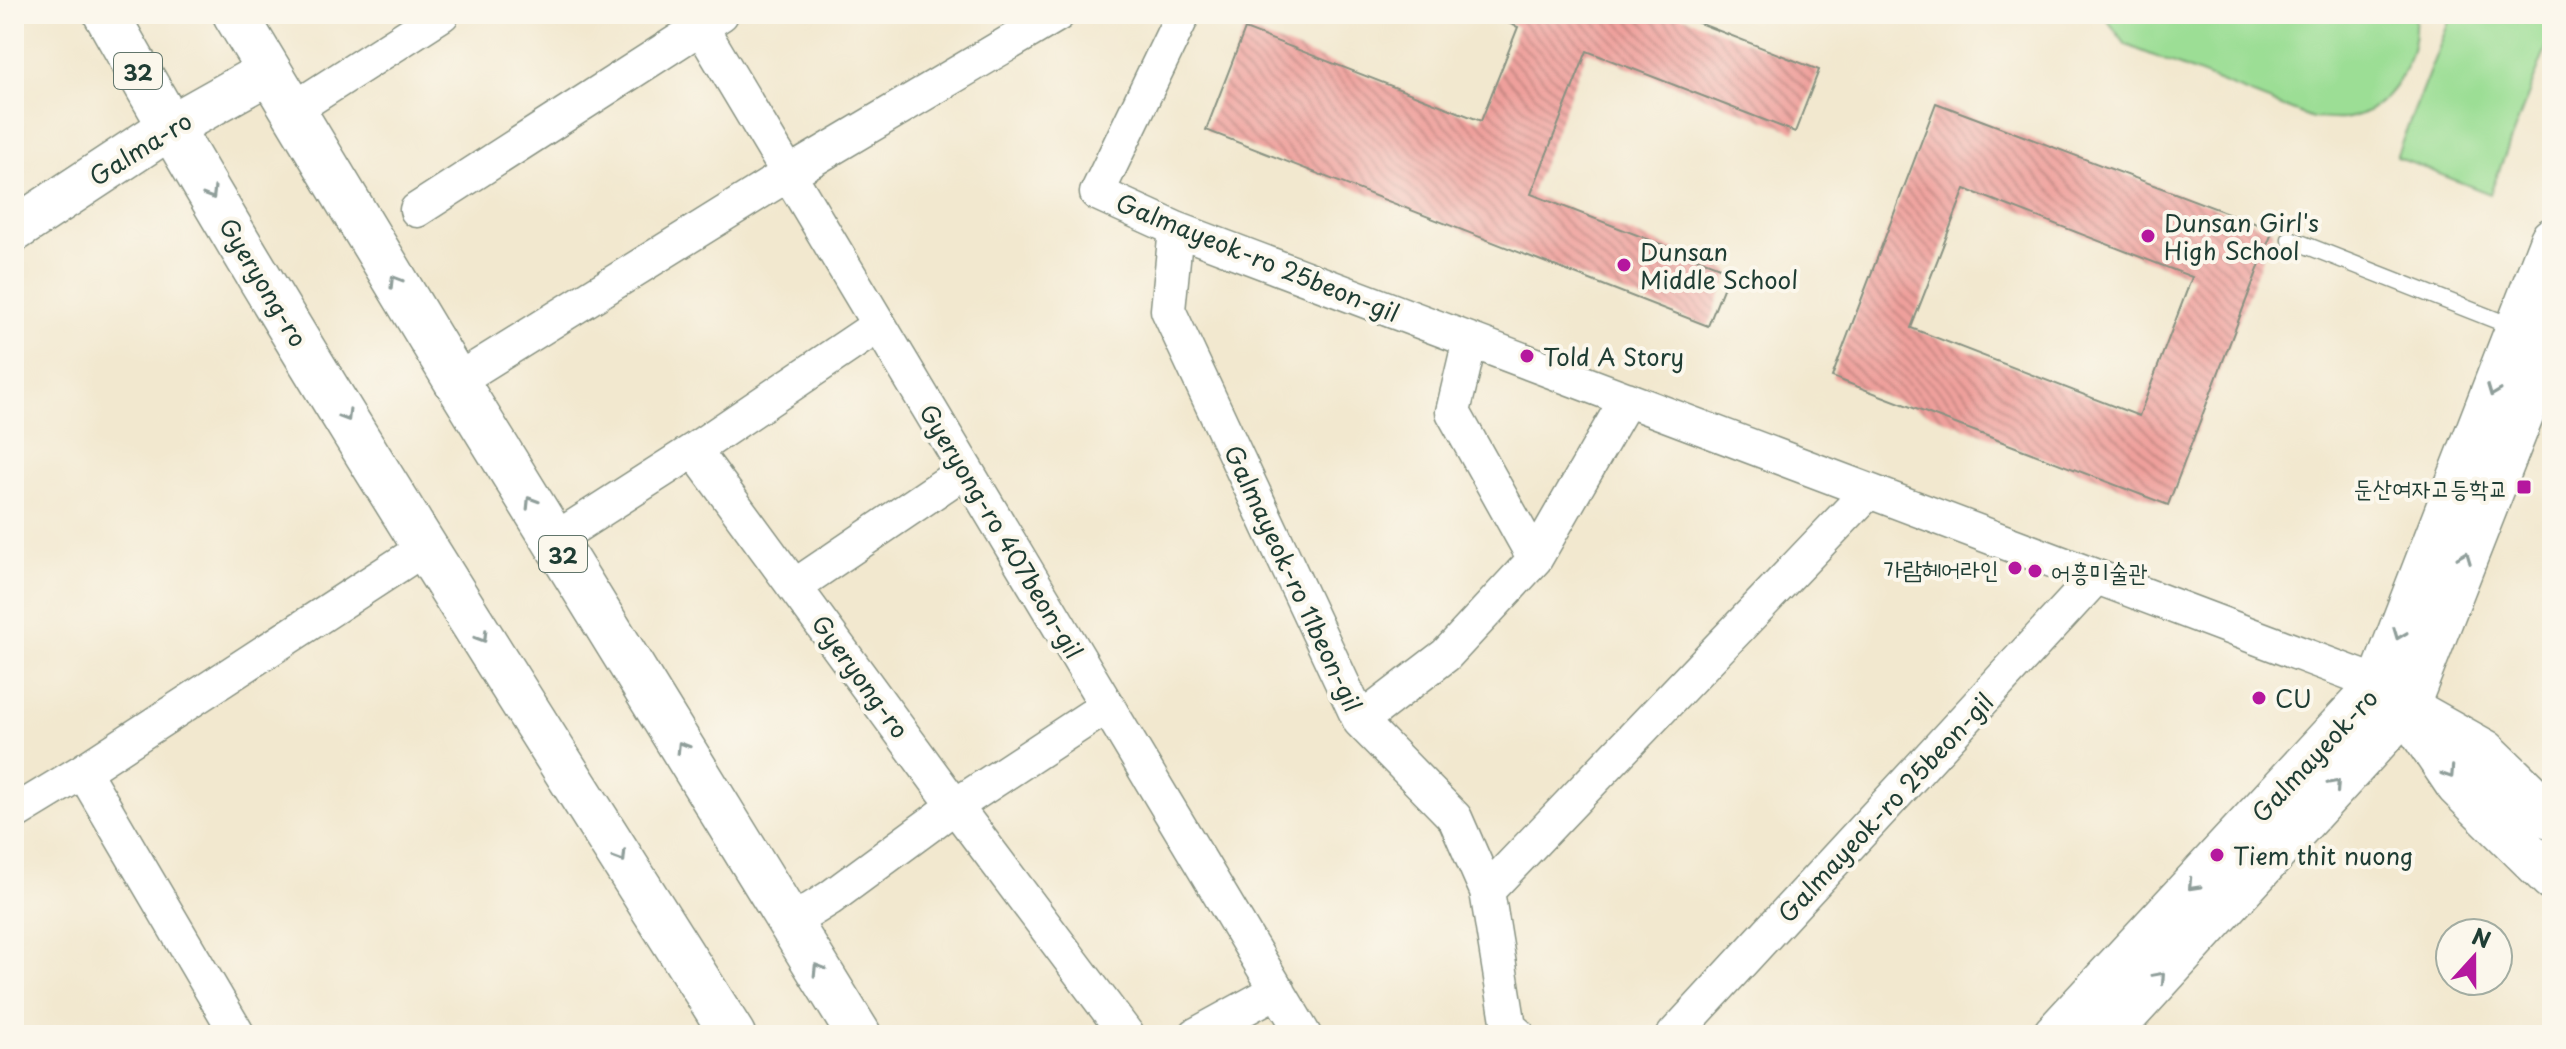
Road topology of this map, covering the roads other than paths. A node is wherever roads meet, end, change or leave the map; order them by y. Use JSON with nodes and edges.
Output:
{"nodes":[{"id":1,"x":106,"y":14,"type":"edge"},
{"id":2,"x":235,"y":14,"type":"edge"},
{"id":3,"x":442,"y":14,"type":"edge"},
{"id":4,"x":1058,"y":14,"type":"edge"},
{"id":5,"x":1183,"y":14,"type":"edge"},
{"id":6,"x":705,"y":18,"type":"edge"},
{"id":7,"x":268,"y":72,"type":"junction"},
{"id":8,"x":291,"y":111,"type":"junction"},
{"id":9,"x":170,"y":127,"type":"junction"},
{"id":10,"x":788,"y":174,"type":"junction"},
{"id":11,"x":417,"y":210,"type":"dead end"},
{"id":12,"x":1176,"y":229,"type":"junction"},
{"id":13,"x":14,"y":230,"type":"edge"},
{"id":14,"x":2290,"y":239,"type":"dead end"},
{"id":15,"x":2552,"y":240,"type":"edge"},
{"id":16,"x":879,"y":325,"type":"junction"},
{"id":17,"x":2535,"y":332,"type":"edge"},
{"id":18,"x":1470,"y":340,"type":"junction"},
{"id":19,"x":456,"y":381,"type":"junction"},
{"id":20,"x":1627,"y":399,"type":"junction"},
{"id":21,"x":694,"y":450,"type":"junction"},
{"id":22,"x":966,"y":470,"type":"junction"},
{"id":23,"x":1869,"y":491,"type":"junction"},
{"id":24,"x":554,"y":540,"type":"junction"},
{"id":25,"x":426,"y":547,"type":"junction"},
{"id":26,"x":1535,"y":559,"type":"junction"},
{"id":27,"x":2095,"y":578,"type":"junction"},
{"id":28,"x":795,"y":586,"type":"junction"},
{"id":29,"x":2393,"y":696,"type":"junction"},
{"id":30,"x":1107,"y":706,"type":"junction"},
{"id":31,"x":1360,"y":721,"type":"junction"},
{"id":32,"x":83,"y":771,"type":"junction"},
{"id":33,"x":955,"y":806,"type":"junction"},
{"id":34,"x":14,"y":813,"type":"edge"},
{"id":35,"x":2552,"y":817,"type":"edge"},
{"id":36,"x":2552,"y":878,"type":"edge"},
{"id":37,"x":1487,"y":891,"type":"junction"},
{"id":38,"x":790,"y":923,"type":"junction"},
{"id":39,"x":1278,"y":990,"type":"junction"},
{"id":40,"x":2122,"y":1030,"type":"edge"},
{"id":41,"x":238,"y":1035,"type":"edge"},
{"id":42,"x":733,"y":1035,"type":"edge"},
{"id":43,"x":859,"y":1035,"type":"edge"},
{"id":44,"x":1127,"y":1035,"type":"edge"},
{"id":45,"x":1196,"y":1035,"type":"edge"},
{"id":46,"x":1304,"y":1035,"type":"edge"},
{"id":47,"x":1518,"y":1035,"type":"edge"},
{"id":48,"x":1674,"y":1035,"type":"edge"},
{"id":49,"x":2055,"y":1035,"type":"edge"}],
"edges":[{"from":1,"to":9,"type":"main road","name":"Gyeryong-ro","number":"32"},
{"from":2,"to":7,"type":"main road","number":"32"},
{"from":3,"to":8,"type":"street"},
{"from":4,"to":10,"type":"street"},
{"from":5,"to":12,"type":"street","name":"Galmayeok-ro 25beon-gil"},
{"from":6,"to":10,"type":"street","name":"Gyeryong-ro 407beon-gil"},
{"from":6,"to":11,"type":"street"},
{"from":7,"to":8,"type":"main road","number":"32"},
{"from":7,"to":9,"type":"main road","name":"Galma-ro"},
{"from":19,"to":8,"type":"main road","number":"32","one_way":true},
{"from":9,"to":13,"type":"main road","name":"Galma-ro"},
{"from":9,"to":25,"type":"main road","name":"Gyeryong-ro","number":"32","one_way":true},
{"from":10,"to":16,"type":"street","name":"Gyeryong-ro 407beon-gil"},
{"from":10,"to":19,"type":"street"},
{"from":12,"to":18,"type":"street","name":"Galmayeok-ro 25beon-gil"},
{"from":12,"to":31,"type":"street","name":"Galmayeok-ro 11beon-gil"},
{"from":14,"to":17,"type":"lane"},
{"from":15,"to":17,"type":"main road","name":"Galmayeok-ro"},
{"from":16,"to":21,"type":"street"},
{"from":16,"to":22,"type":"street","name":"Gyeryong-ro 407beon-gil"},
{"from":17,"to":29,"type":"main road","name":"Galmayeok-ro"},
{"from":18,"to":20,"type":"street","name":"Galmayeok-ro 25beon-gil"},
{"from":18,"to":26,"type":"street"},
{"from":24,"to":19,"type":"main road","number":"32","one_way":true},
{"from":20,"to":23,"type":"street","name":"Galmayeok-ro 25beon-gil"},
{"from":20,"to":26,"type":"street"},
{"from":21,"to":24,"type":"street"},
{"from":21,"to":28,"type":"street","name":"Gyeryong-ro"},
{"from":22,"to":28,"type":"street"},
{"from":22,"to":30,"type":"street","name":"Gyeryong-ro 407beon-gil"},
{"from":23,"to":27,"type":"street","name":"Galmayeok-ro 25beon-gil"},
{"from":23,"to":37,"type":"street"},
{"from":38,"to":24,"type":"main road","number":"32","one_way":true},
{"from":25,"to":32,"type":"street"},
{"from":25,"to":42,"type":"main road","name":"Gyeryong-ro","number":"32","one_way":true},
{"from":26,"to":31,"type":"street"},
{"from":27,"to":29,"type":"street","name":"Galmayeok-ro 25beon-gil"},
{"from":27,"to":48,"type":"street","name":"Galmayeok-ro 25beon-gil"},
{"from":28,"to":33,"type":"street","name":"Gyeryong-ro"},
{"from":29,"to":35,"type":"main road"},
{"from":29,"to":36,"type":"main road","one_way":true},
{"from":40,"to":29,"type":"main road","name":"Galmayeok-ro","one_way":true},
{"from":29,"to":49,"type":"main road","name":"Galmayeok-ro","one_way":true},
{"from":30,"to":33,"type":"street"},
{"from":30,"to":39,"type":"street","name":"Gyeryong-ro 407beon-gil"},
{"from":31,"to":37,"type":"street","name":"Galmayeok-ro 11beon-gil"},
{"from":32,"to":34,"type":"street"},
{"from":32,"to":41,"type":"street"},
{"from":33,"to":38,"type":"street"},
{"from":33,"to":44,"type":"street","name":"Gyeryong-ro"},
{"from":37,"to":47,"type":"street","name":"Galmayeok-ro 11beon-gil"},
{"from":43,"to":38,"type":"main road","number":"32","one_way":true},
{"from":39,"to":45,"type":"street"},
{"from":39,"to":46,"type":"street","name":"Gyeryong-ro 407beon-gil"}]}
